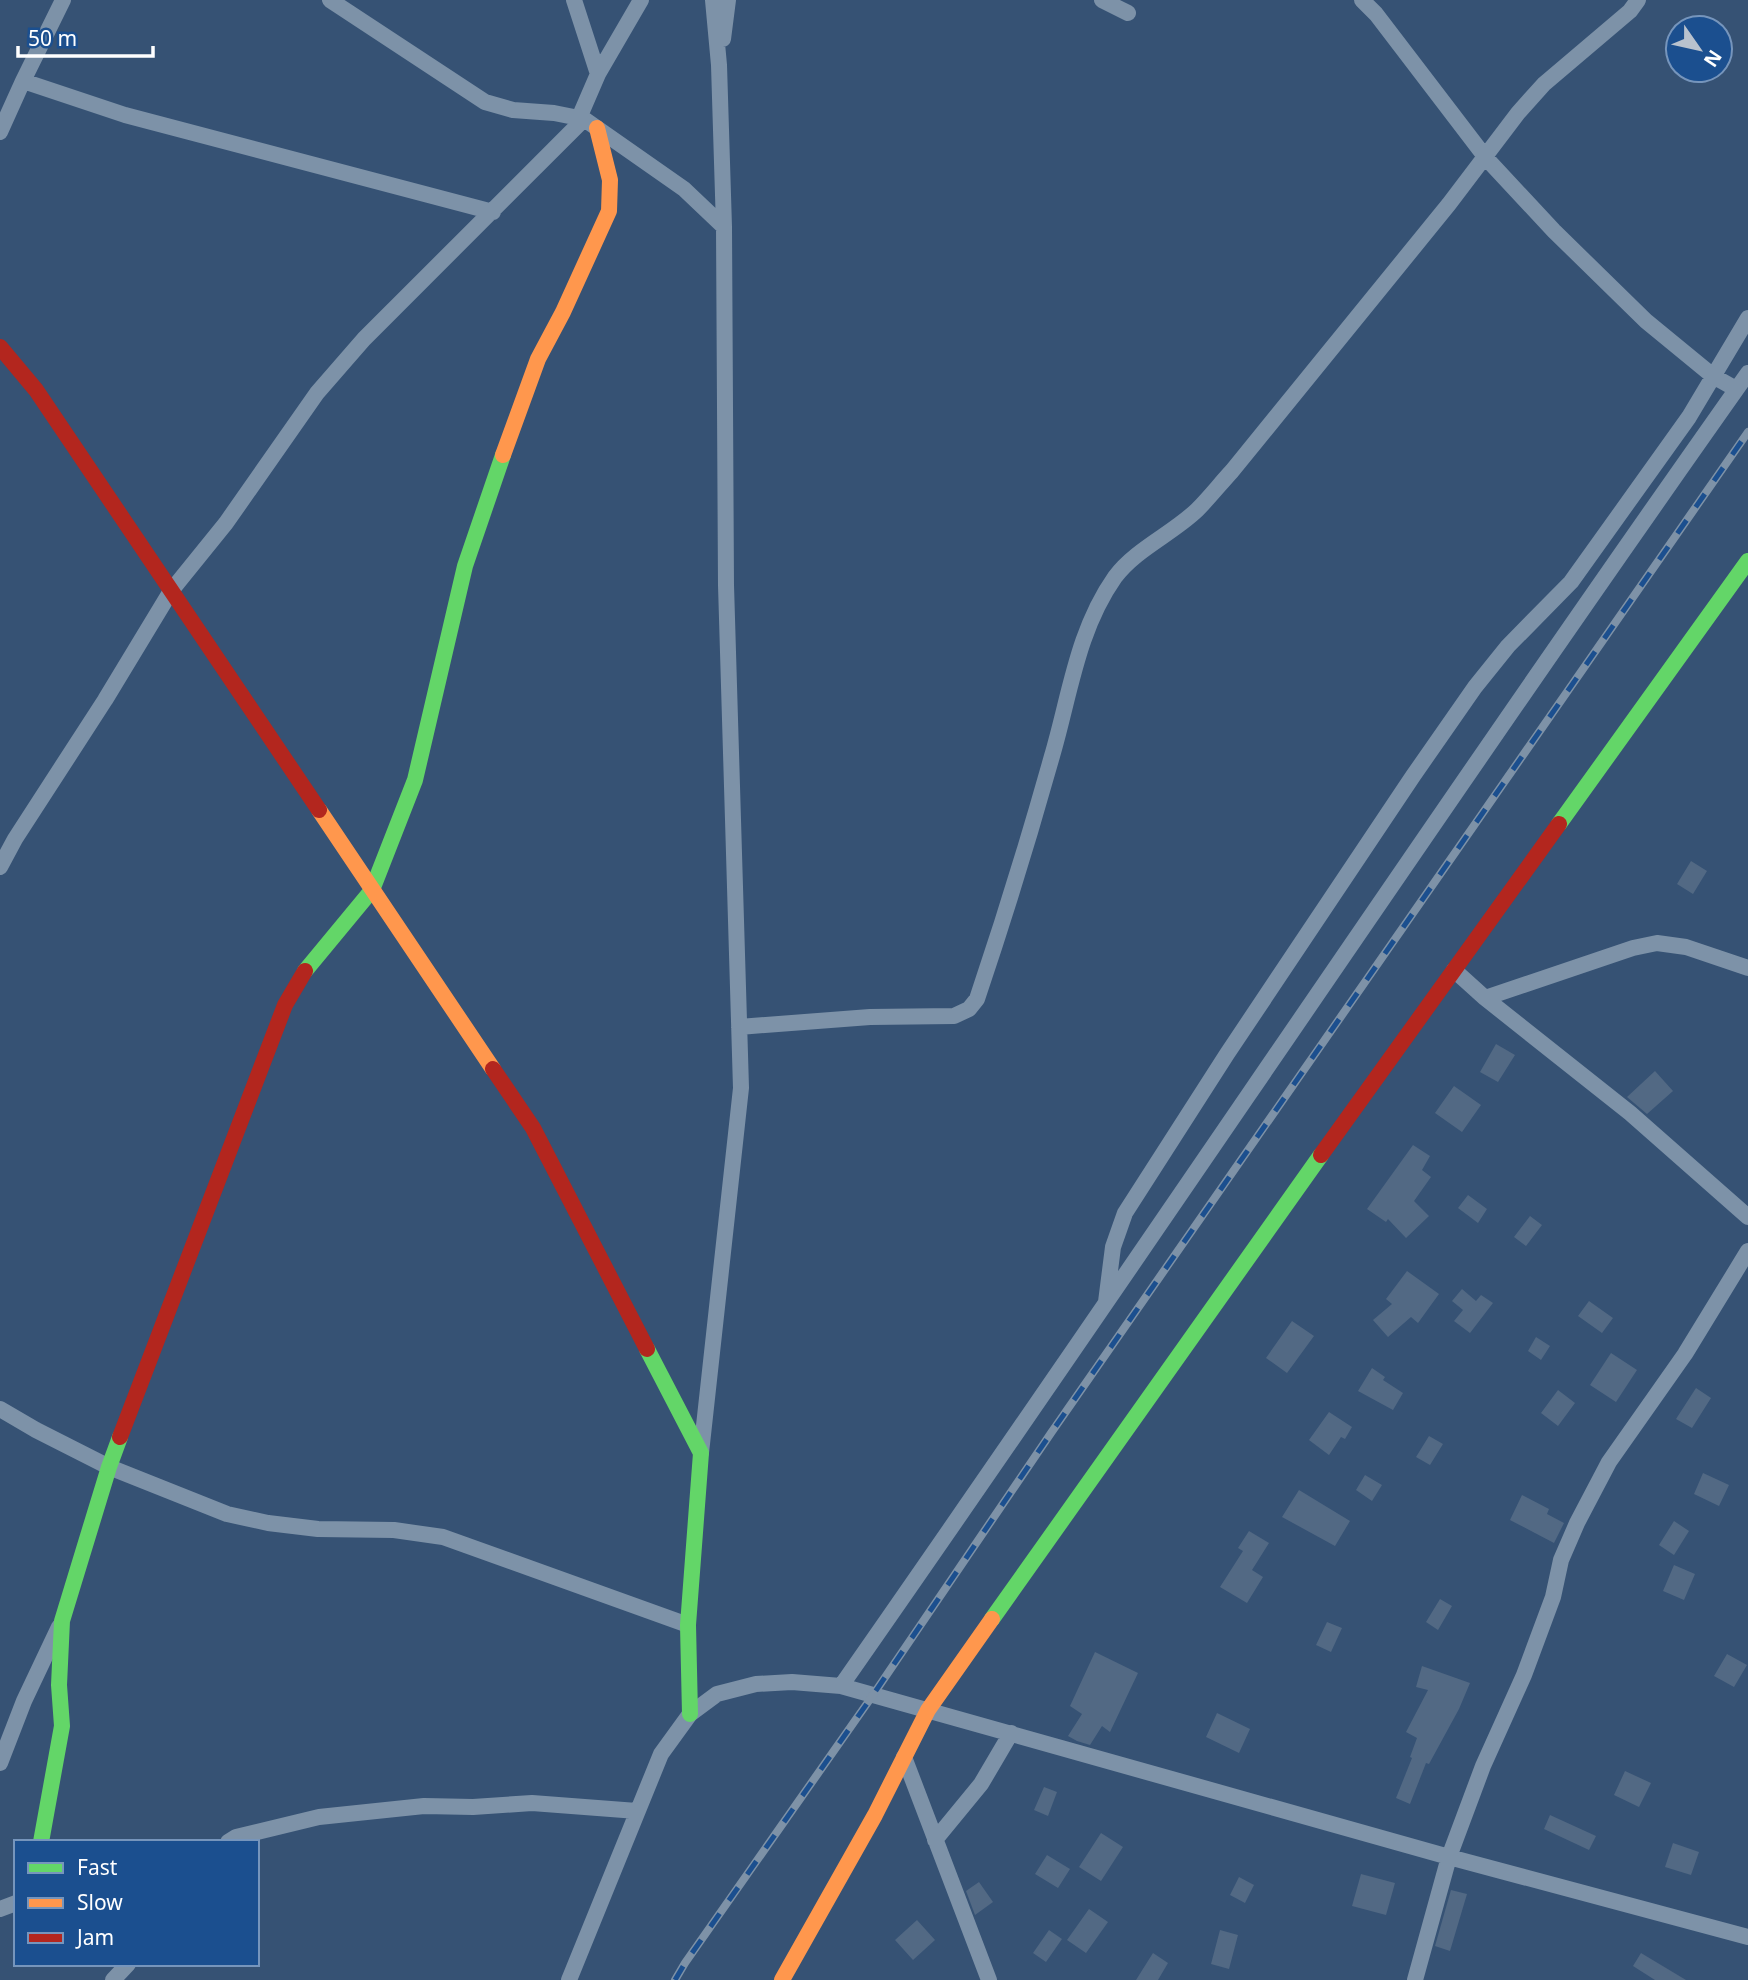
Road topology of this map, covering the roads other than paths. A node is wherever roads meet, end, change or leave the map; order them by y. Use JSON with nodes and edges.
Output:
{"nodes":[{"id":1,"x":63,"y":0,"type":"edge"},
{"id":2,"x":330,"y":0,"type":"edge"},
{"id":3,"x":574,"y":0,"type":"edge"},
{"id":4,"x":641,"y":0,"type":"edge"},
{"id":5,"x":713,"y":0,"type":"edge"},
{"id":6,"x":728,"y":0,"type":"edge"},
{"id":7,"x":1102,"y":0,"type":"edge"},
{"id":8,"x":1362,"y":0,"type":"edge"},
{"id":9,"x":1638,"y":0,"type":"edge"},
{"id":10,"x":1128,"y":13,"type":"dead end"},
{"id":11,"x":719,"y":65,"type":"junction"},
{"id":12,"x":598,"y":74,"type":"junction"},
{"id":13,"x":23,"y":81,"type":"junction"},
{"id":14,"x":587,"y":122,"type":"junction"},
{"id":15,"x":0,"y":132,"type":"edge"},
{"id":16,"x":1486,"y":158,"type":"junction"},
{"id":17,"x":493,"y":212,"type":"junction"},
{"id":18,"x":724,"y":228,"type":"junction"},
{"id":19,"x":1748,"y":318,"type":"edge"},
{"id":20,"x":0,"y":347,"type":"edge"},
{"id":21,"x":1748,"y":373,"type":"edge"},
{"id":22,"x":1713,"y":376,"type":"junction"},
{"id":23,"x":1736,"y":389,"type":"junction"},
{"id":24,"x":1748,"y":561,"type":"edge"},
{"id":25,"x":171,"y":591,"type":"junction"},
{"id":26,"x":0,"y":867,"type":"edge"},
{"id":27,"x":372,"y":890,"type":"junction"},
{"id":28,"x":1748,"y":968,"type":"edge"},
{"id":29,"x":1454,"y":970,"type":"junction"},
{"id":30,"x":1485,"y":998,"type":"junction"},
{"id":31,"x":739,"y":1027,"type":"junction"},
{"id":32,"x":1748,"y":1217,"type":"edge"},
{"id":33,"x":1748,"y":1251,"type":"edge"},
{"id":34,"x":1106,"y":1304,"type":"junction"},
{"id":35,"x":0,"y":1409,"type":"edge"},
{"id":36,"x":701,"y":1454,"type":"junction"},
{"id":37,"x":109,"y":1467,"type":"junction"},
{"id":38,"x":62,"y":1621,"type":"junction"},
{"id":39,"x":688,"y":1625,"type":"junction"},
{"id":40,"x":841,"y":1686,"type":"junction"},
{"id":41,"x":928,"y":1710,"type":"junction"},
{"id":42,"x":690,"y":1714,"type":"junction"},
{"id":43,"x":1011,"y":1733,"type":"junction"},
{"id":44,"x":904,"y":1757,"type":"junction"},
{"id":45,"x":0,"y":1763,"type":"edge"},
{"id":46,"x":637,"y":1811,"type":"junction"},
{"id":47,"x":41,"y":1840,"type":"edge"},
{"id":48,"x":232,"y":1840,"type":"edge"},
{"id":49,"x":935,"y":1840,"type":"junction"},
{"id":50,"x":1448,"y":1857,"type":"junction"},
{"id":51,"x":1748,"y":1937,"type":"edge"},
{"id":52,"x":569,"y":1980,"type":"edge"},
{"id":53,"x":782,"y":1980,"type":"edge"},
{"id":54,"x":989,"y":1980,"type":"edge"},
{"id":55,"x":1415,"y":1980,"type":"edge"}],
"edges":[{"from":1,"to":13,"type":"street"},
{"from":2,"to":14,"type":"street"},
{"from":3,"to":12,"type":"street"},
{"from":4,"to":12,"type":"street"},
{"from":5,"to":11,"type":"street"},
{"from":6,"to":11,"type":"street"},
{"from":7,"to":10,"type":"street"},
{"from":8,"to":16,"type":"street"},
{"from":9,"to":16,"type":"street"},
{"from":11,"to":18,"type":"street"},
{"from":12,"to":14,"type":"street"},
{"from":13,"to":15,"type":"street"},
{"from":13,"to":17,"type":"street"},
{"from":14,"to":17,"type":"street"},
{"from":14,"to":18,"type":"street"},
{"from":14,"to":27,"type":"street"},
{"from":16,"to":22,"type":"street"},
{"from":16,"to":31,"type":"street"},
{"from":17,"to":25,"type":"street"},
{"from":18,"to":31,"type":"street"},
{"from":19,"to":22,"type":"street"},
{"from":20,"to":25,"type":"street"},
{"from":21,"to":23,"type":"street"},
{"from":22,"to":23,"type":"street"},
{"from":22,"to":34,"type":"street"},
{"from":23,"to":34,"type":"street"},
{"from":24,"to":29,"type":"street"},
{"from":25,"to":26,"type":"street"},
{"from":25,"to":27,"type":"street"},
{"from":27,"to":36,"type":"street"},
{"from":27,"to":37,"type":"street"},
{"from":28,"to":30,"type":"street"},
{"from":29,"to":30,"type":"street"},
{"from":29,"to":41,"type":"street"},
{"from":30,"to":32,"type":"street"},
{"from":31,"to":36,"type":"street"},
{"from":33,"to":50,"type":"street"},
{"from":34,"to":40,"type":"street"},
{"from":35,"to":37,"type":"street"},
{"from":36,"to":39,"type":"street"},
{"from":37,"to":38,"type":"street"},
{"from":37,"to":39,"type":"street"},
{"from":38,"to":45,"type":"street"},
{"from":38,"to":47,"type":"street"},
{"from":39,"to":42,"type":"street"},
{"from":40,"to":41,"type":"street"},
{"from":40,"to":42,"type":"street"},
{"from":41,"to":43,"type":"street"},
{"from":41,"to":44,"type":"street"},
{"from":42,"to":46,"type":"street"},
{"from":43,"to":49,"type":"street"},
{"from":43,"to":50,"type":"street"},
{"from":44,"to":49,"type":"street"},
{"from":44,"to":53,"type":"street"},
{"from":46,"to":48,"type":"street"},
{"from":46,"to":52,"type":"street"},
{"from":49,"to":54,"type":"street"},
{"from":50,"to":51,"type":"street"},
{"from":50,"to":55,"type":"street"}]}
